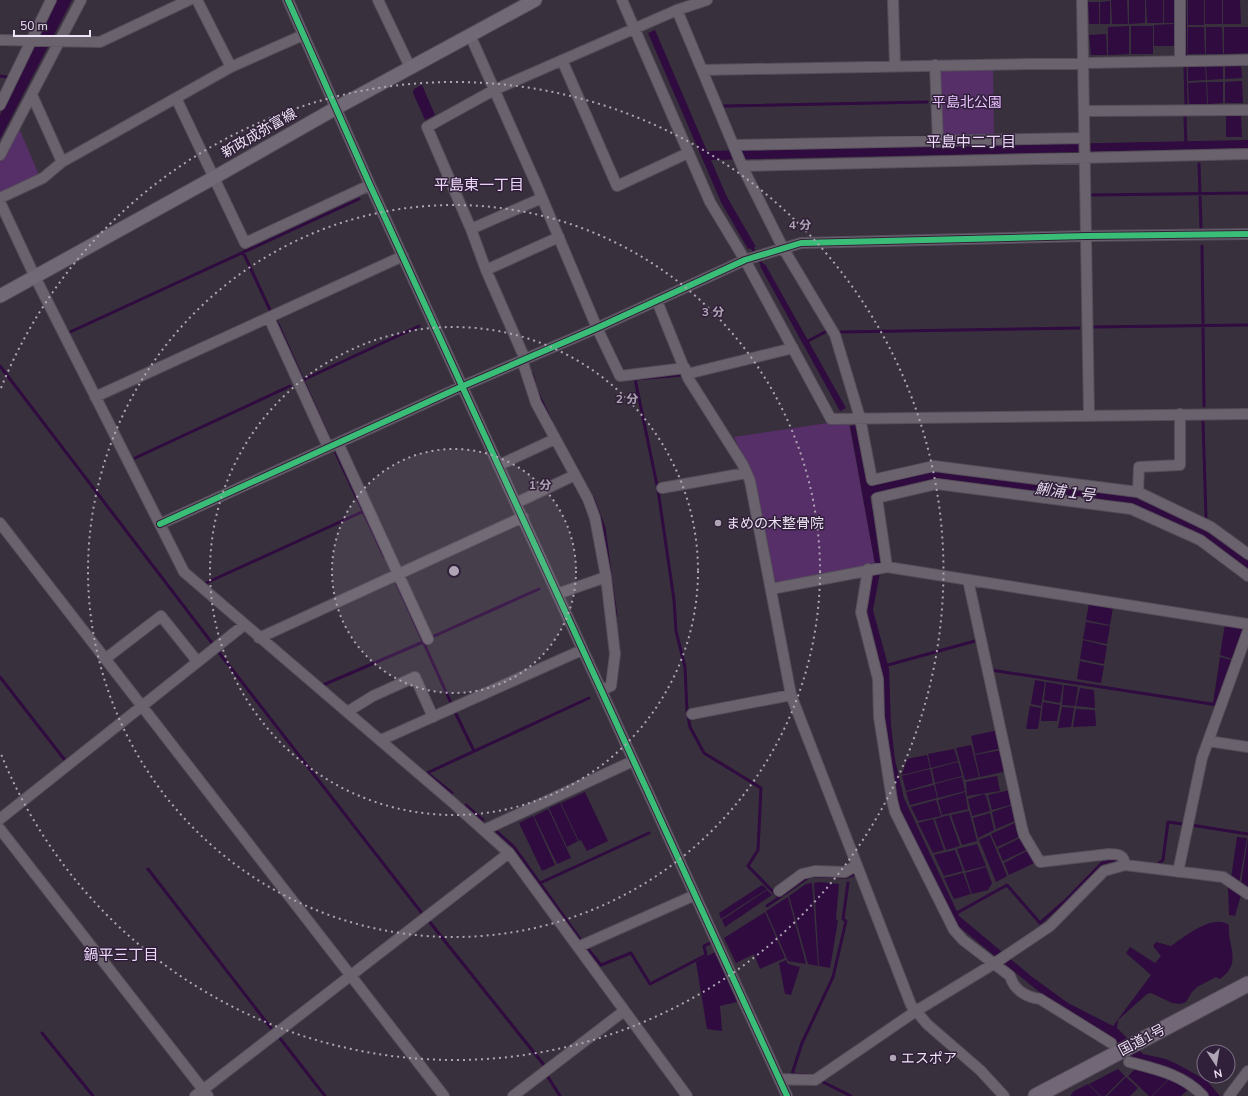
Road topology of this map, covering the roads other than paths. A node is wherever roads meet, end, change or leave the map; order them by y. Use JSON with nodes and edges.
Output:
{"nodes":[{"id":1,"x":51,"y":0,"type":"edge"},
{"id":2,"x":80,"y":0,"type":"edge"},
{"id":3,"x":189,"y":0,"type":"edge"},
{"id":4,"x":197,"y":0,"type":"edge"},
{"id":5,"x":288,"y":0,"type":"edge"},
{"id":6,"x":535,"y":0,"type":"edge"},
{"id":7,"x":622,"y":0,"type":"edge"},
{"id":8,"x":707,"y":0,"type":"edge"},
{"id":9,"x":893,"y":0,"type":"edge"},
{"id":10,"x":1082,"y":0,"type":"edge"},
{"id":11,"x":1180,"y":0,"type":"edge"},
{"id":12,"x":383,"y":1,"type":"edge"},
{"id":13,"x":677,"y":10,"type":"junction"},
{"id":14,"x":635,"y":28,"type":"junction"},
{"id":15,"x":303,"y":35,"type":"junction"},
{"id":16,"x":470,"y":35,"type":"junction"},
{"id":17,"x":0,"y":40,"type":"edge"},
{"id":18,"x":32,"y":40,"type":"junction"},
{"id":19,"x":60,"y":41,"type":"junction"},
{"id":20,"x":562,"y":60,"type":"junction"},
{"id":21,"x":1248,"y":60,"type":"edge"},
{"id":22,"x":1180,"y":61,"type":"junction"},
{"id":23,"x":1084,"y":62,"type":"junction"},
{"id":24,"x":935,"y":65,"type":"junction"},
{"id":25,"x":895,"y":66,"type":"junction"},
{"id":26,"x":231,"y":67,"type":"junction"},
{"id":27,"x":410,"y":67,"type":"junction"},
{"id":28,"x":702,"y":70,"type":"junction"},
{"id":29,"x":494,"y":90,"type":"junction"},
{"id":30,"x":32,"y":95,"type":"junction"},
{"id":31,"x":176,"y":98,"type":"junction"},
{"id":32,"x":0,"y":105,"type":"edge"},
{"id":33,"x":336,"y":108,"type":"junction"},
{"id":34,"x":1248,"y":110,"type":"edge"},
{"id":35,"x":1084,"y":111,"type":"junction"},
{"id":36,"x":1084,"y":140,"type":"junction"},
{"id":37,"x":938,"y":142,"type":"junction"},
{"id":38,"x":736,"y":147,"type":"junction"},
{"id":39,"x":688,"y":152,"type":"junction"},
{"id":40,"x":1248,"y":154,"type":"edge"},
{"id":41,"x":0,"y":155,"type":"edge"},
{"id":42,"x":1084,"y":156,"type":"junction"},
{"id":43,"x":62,"y":162,"type":"junction"},
{"id":44,"x":741,"y":163,"type":"junction"},
{"id":45,"x":215,"y":177,"type":"junction"},
{"id":46,"x":370,"y":185,"type":"junction"},
{"id":47,"x":0,"y":198,"type":"edge"},
{"id":48,"x":542,"y":198,"type":"junction"},
{"id":49,"x":0,"y":202,"type":"edge"},
{"id":50,"x":471,"y":229,"type":"junction"},
{"id":51,"x":1248,"y":234,"type":"edge"},
{"id":52,"x":1086,"y":236,"type":"junction"},
{"id":53,"x":559,"y":237,"type":"junction"},
{"id":54,"x":782,"y":248,"type":"junction"},
{"id":55,"x":402,"y":256,"type":"junction"},
{"id":56,"x":745,"y":260,"type":"junction"},
{"id":57,"x":486,"y":270,"type":"junction"},
{"id":58,"x":35,"y":277,"type":"junction"},
{"id":59,"x":0,"y":296,"type":"edge"},
{"id":60,"x":657,"y":301,"type":"junction"},
{"id":61,"x":269,"y":318,"type":"junction"},
{"id":62,"x":597,"y":328,"type":"junction"},
{"id":63,"x":793,"y":348,"type":"junction"},
{"id":64,"x":523,"y":360,"type":"junction"},
{"id":65,"x":686,"y":371,"type":"junction"},
{"id":66,"x":463,"y":386,"type":"junction"},
{"id":67,"x":95,"y":397,"type":"junction"},
{"id":68,"x":1180,"y":414,"type":"junction"},
{"id":69,"x":1248,"y":414,"type":"edge"},
{"id":70,"x":1089,"y":415,"type":"junction"},
{"id":71,"x":860,"y":418,"type":"junction"},
{"id":72,"x":555,"y":439,"type":"junction"},
{"id":73,"x":338,"y":443,"type":"junction"},
{"id":74,"x":328,"y":447,"type":"junction"},
{"id":75,"x":499,"y":465,"type":"junction"},
{"id":76,"x":746,"y":473,"type":"junction"},
{"id":77,"x":575,"y":475,"type":"junction"},
{"id":78,"x":662,"y":488,"type":"dead end"},
{"id":79,"x":1138,"y":492,"type":"junction"},
{"id":80,"x":516,"y":503,"type":"junction"},
{"id":81,"x":523,"y":517,"type":"junction"},
{"id":82,"x":0,"y":523,"type":"edge"},
{"id":83,"x":160,"y":524,"type":"junction"},
{"id":84,"x":1248,"y":554,"type":"edge"},
{"id":85,"x":887,"y":567,"type":"junction"},
{"id":86,"x":868,"y":569,"type":"junction"},
{"id":87,"x":398,"y":574,"type":"junction"},
{"id":88,"x":1248,"y":576,"type":"edge"},
{"id":89,"x":606,"y":577,"type":"junction"},
{"id":90,"x":968,"y":580,"type":"junction"},
{"id":91,"x":771,"y":588,"type":"junction"},
{"id":92,"x":557,"y":594,"type":"junction"},
{"id":93,"x":1248,"y":624,"type":"edge"},
{"id":94,"x":244,"y":625,"type":"junction"},
{"id":95,"x":1248,"y":631,"type":"edge"},
{"id":96,"x":259,"y":638,"type":"junction"},
{"id":97,"x":428,"y":639,"type":"dead end"},
{"id":98,"x":582,"y":650,"type":"junction"},
{"id":99,"x":105,"y":659,"type":"junction"},
{"id":100,"x":197,"y":661,"type":"junction"},
{"id":101,"x":600,"y":690,"type":"junction"},
{"id":102,"x":791,"y":695,"type":"junction"},
{"id":103,"x":141,"y":706,"type":"junction"},
{"id":104,"x":347,"y":712,"type":"junction"},
{"id":105,"x":692,"y":714,"type":"dead end"},
{"id":106,"x":433,"y":717,"type":"junction"},
{"id":107,"x":381,"y":740,"type":"junction"},
{"id":108,"x":1208,"y":741,"type":"junction"},
{"id":109,"x":1248,"y":747,"type":"edge"},
{"id":110,"x":633,"y":761,"type":"junction"},
{"id":111,"x":0,"y":819,"type":"edge"},
{"id":112,"x":0,"y":829,"type":"edge"},
{"id":113,"x":484,"y":830,"type":"junction"},
{"id":114,"x":509,"y":853,"type":"junction"},
{"id":115,"x":857,"y":865,"type":"junction"},
{"id":116,"x":1125,"y":865,"type":"junction"},
{"id":117,"x":1178,"y":872,"type":"junction"},
{"id":118,"x":779,"y":891,"type":"dead end"},
{"id":119,"x":1248,"y":894,"type":"edge"},
{"id":120,"x":695,"y":895,"type":"junction"},
{"id":121,"x":578,"y":947,"type":"junction"},
{"id":122,"x":995,"y":963,"type":"junction"},
{"id":123,"x":349,"y":976,"type":"junction"},
{"id":124,"x":1248,"y":984,"type":"edge"},
{"id":125,"x":624,"y":1011,"type":"junction"},
{"id":126,"x":916,"y":1011,"type":"junction"},
{"id":127,"x":1120,"y":1052,"type":"junction"},
{"id":128,"x":1248,"y":1071,"type":"edge"},
{"id":129,"x":779,"y":1079,"type":"junction"},
{"id":130,"x":202,"y":1094,"type":"edge"},
{"id":131,"x":444,"y":1096,"type":"edge"},
{"id":132,"x":513,"y":1096,"type":"edge"},
{"id":133,"x":687,"y":1096,"type":"edge"},
{"id":134,"x":787,"y":1096,"type":"edge"},
{"id":135,"x":1004,"y":1096,"type":"edge"},
{"id":136,"x":1036,"y":1096,"type":"edge"},
{"id":137,"x":1203,"y":1096,"type":"edge"},
{"id":138,"x":1229,"y":1096,"type":"edge"}],
"edges":[{"from":1,"to":18,"type":"street"},
{"from":2,"to":19,"type":"street"},
{"from":3,"to":19,"type":"street"},
{"from":4,"to":26,"type":"street"},
{"from":5,"to":15,"type":"street"},
{"from":6,"to":16,"type":"main road","name":"新政成弥富線"},
{"from":7,"to":14,"type":"street"},
{"from":8,"to":13,"type":"street"},
{"from":9,"to":25,"type":"street"},
{"from":10,"to":23,"type":"street"},
{"from":11,"to":22,"type":"street"},
{"from":12,"to":27,"type":"street"},
{"from":13,"to":14,"type":"street"},
{"from":13,"to":28,"type":"street"},
{"from":14,"to":20,"type":"street"},
{"from":14,"to":39,"type":"street"},
{"from":15,"to":26,"type":"street"},
{"from":15,"to":33,"type":"street"},
{"from":16,"to":27,"type":"main road","name":"新政成弥富線"},
{"from":16,"to":29,"type":"street"},
{"from":17,"to":18,"type":"street"},
{"from":18,"to":19,"type":"street"},
{"from":18,"to":32,"type":"street"},
{"from":19,"to":30,"type":"street"},
{"from":20,"to":29,"type":"street"},
{"from":20,"to":39,"type":"street"},
{"from":21,"to":22,"type":"street"},
{"from":22,"to":23,"type":"street"},
{"from":23,"to":24,"type":"street"},
{"from":23,"to":35,"type":"street"},
{"from":24,"to":25,"type":"street"},
{"from":24,"to":37,"type":"street"},
{"from":25,"to":28,"type":"street"},
{"from":26,"to":31,"type":"street"},
{"from":27,"to":33,"type":"main road","name":"新政成弥富線"},
{"from":28,"to":38,"type":"street"},
{"from":29,"to":48,"type":"street"},
{"from":29,"to":50,"type":"street"},
{"from":30,"to":41,"type":"street"},
{"from":30,"to":43,"type":"street"},
{"from":31,"to":43,"type":"street"},
{"from":31,"to":45,"type":"street"},
{"from":33,"to":45,"type":"main road","name":"新政成弥富線"},
{"from":33,"to":46,"type":"street"},
{"from":34,"to":35,"type":"street"},
{"from":35,"to":36,"type":"street"},
{"from":36,"to":37,"type":"street"},
{"from":36,"to":42,"type":"street"},
{"from":37,"to":38,"type":"street"},
{"from":38,"to":44,"type":"street"},
{"from":39,"to":56,"type":"street"},
{"from":40,"to":42,"type":"street"},
{"from":42,"to":44,"type":"street"},
{"from":42,"to":52,"type":"street"},
{"from":43,"to":47,"type":"street"},
{"from":44,"to":54,"type":"street"},
{"from":45,"to":46,"type":"street"},
{"from":45,"to":58,"type":"main road","name":"新政成弥富線"},
{"from":46,"to":55,"type":"street"},
{"from":48,"to":50,"type":"street"},
{"from":48,"to":53,"type":"street"},
{"from":49,"to":58,"type":"street"},
{"from":50,"to":57,"type":"street"},
{"from":51,"to":52,"type":"street"},
{"from":52,"to":54,"type":"street"},
{"from":52,"to":70,"type":"street"},
{"from":53,"to":57,"type":"street"},
{"from":53,"to":62,"type":"street"},
{"from":54,"to":56,"type":"street"},
{"from":54,"to":71,"type":"street"},
{"from":55,"to":61,"type":"street"},
{"from":55,"to":66,"type":"street"},
{"from":56,"to":60,"type":"street"},
{"from":56,"to":63,"type":"street"},
{"from":57,"to":64,"type":"street"},
{"from":58,"to":59,"type":"main road","name":"新政成弥富線"},
{"from":58,"to":67,"type":"street"},
{"from":60,"to":62,"type":"street"},
{"from":60,"to":65,"type":"street"},
{"from":61,"to":67,"type":"street"},
{"from":61,"to":74,"type":"street"},
{"from":62,"to":64,"type":"street"},
{"from":62,"to":65,"type":"street"},
{"from":63,"to":65,"type":"street"},
{"from":63,"to":71,"type":"street"},
{"from":64,"to":66,"type":"street"},
{"from":64,"to":72,"type":"street"},
{"from":65,"to":76,"type":"street"},
{"from":66,"to":73,"type":"street"},
{"from":66,"to":75,"type":"street"},
{"from":67,"to":83,"type":"street"},
{"from":68,"to":69,"type":"street"},
{"from":68,"to":70,"type":"street"},
{"from":68,"to":79,"type":"street"},
{"from":70,"to":71,"type":"street"},
{"from":71,"to":79,"type":"street"},
{"from":72,"to":75,"type":"street"},
{"from":72,"to":77,"type":"street"},
{"from":73,"to":74,"type":"street"},
{"from":73,"to":87,"type":"street"},
{"from":74,"to":83,"type":"street"},
{"from":75,"to":80,"type":"street"},
{"from":76,"to":78,"type":"street"},
{"from":76,"to":91,"type":"street"},
{"from":77,"to":80,"type":"street"},
{"from":77,"to":89,"type":"street"},
{"from":79,"to":84,"type":"street"},
{"from":80,"to":81,"type":"street"},
{"from":81,"to":87,"type":"street"},
{"from":81,"to":92,"type":"street"},
{"from":82,"to":99,"type":"street"},
{"from":83,"to":94,"type":"street"},
{"from":85,"to":86,"type":"street"},
{"from":85,"to":88,"type":"street"},
{"from":85,"to":90,"type":"street"},
{"from":86,"to":91,"type":"street"},
{"from":86,"to":122,"type":"street"},
{"from":87,"to":96,"type":"street"},
{"from":87,"to":97,"type":"street"},
{"from":89,"to":92,"type":"street"},
{"from":89,"to":101,"type":"street"},
{"from":90,"to":93,"type":"street"},
{"from":90,"to":116,"type":"street"},
{"from":91,"to":102,"type":"street"},
{"from":92,"to":98,"type":"street"},
{"from":94,"to":96,"type":"street"},
{"from":94,"to":100,"type":"street"},
{"from":95,"to":108,"type":"street"},
{"from":96,"to":104,"type":"street"},
{"from":98,"to":101,"type":"street"},
{"from":98,"to":106,"type":"street"},
{"from":99,"to":100,"type":"street"},
{"from":99,"to":103,"type":"street"},
{"from":100,"to":103,"type":"street"},
{"from":101,"to":110,"type":"street"},
{"from":102,"to":105,"type":"street"},
{"from":102,"to":115,"type":"street"},
{"from":103,"to":111,"type":"street"},
{"from":103,"to":123,"type":"street"},
{"from":104,"to":106,"type":"street"},
{"from":104,"to":107,"type":"street"},
{"from":106,"to":107,"type":"street"},
{"from":107,"to":113,"type":"street"},
{"from":108,"to":109,"type":"street"},
{"from":108,"to":117,"type":"street"},
{"from":110,"to":113,"type":"street"},
{"from":110,"to":120,"type":"street"},
{"from":112,"to":130,"type":"street"},
{"from":113,"to":114,"type":"street"},
{"from":114,"to":121,"type":"street"},
{"from":114,"to":123,"type":"street"},
{"from":115,"to":118,"type":"street"},
{"from":115,"to":126,"type":"street"},
{"from":116,"to":117,"type":"street"},
{"from":116,"to":122,"type":"street"},
{"from":117,"to":119,"type":"street"},
{"from":120,"to":121,"type":"street"},
{"from":120,"to":129,"type":"street"},
{"from":121,"to":125,"type":"street"},
{"from":122,"to":126,"type":"street"},
{"from":122,"to":127,"type":"street"},
{"from":123,"to":130,"type":"street"},
{"from":123,"to":131,"type":"street"},
{"from":124,"to":127,"type":"highway","name":"国道1号"},
{"from":125,"to":132,"type":"street"},
{"from":125,"to":133,"type":"street"},
{"from":126,"to":129,"type":"street"},
{"from":126,"to":135,"type":"street"},
{"from":127,"to":136,"type":"highway","name":"国道1号"},
{"from":127,"to":137,"type":"street"},
{"from":128,"to":138,"type":"street"},
{"from":129,"to":134,"type":"street"}]}
